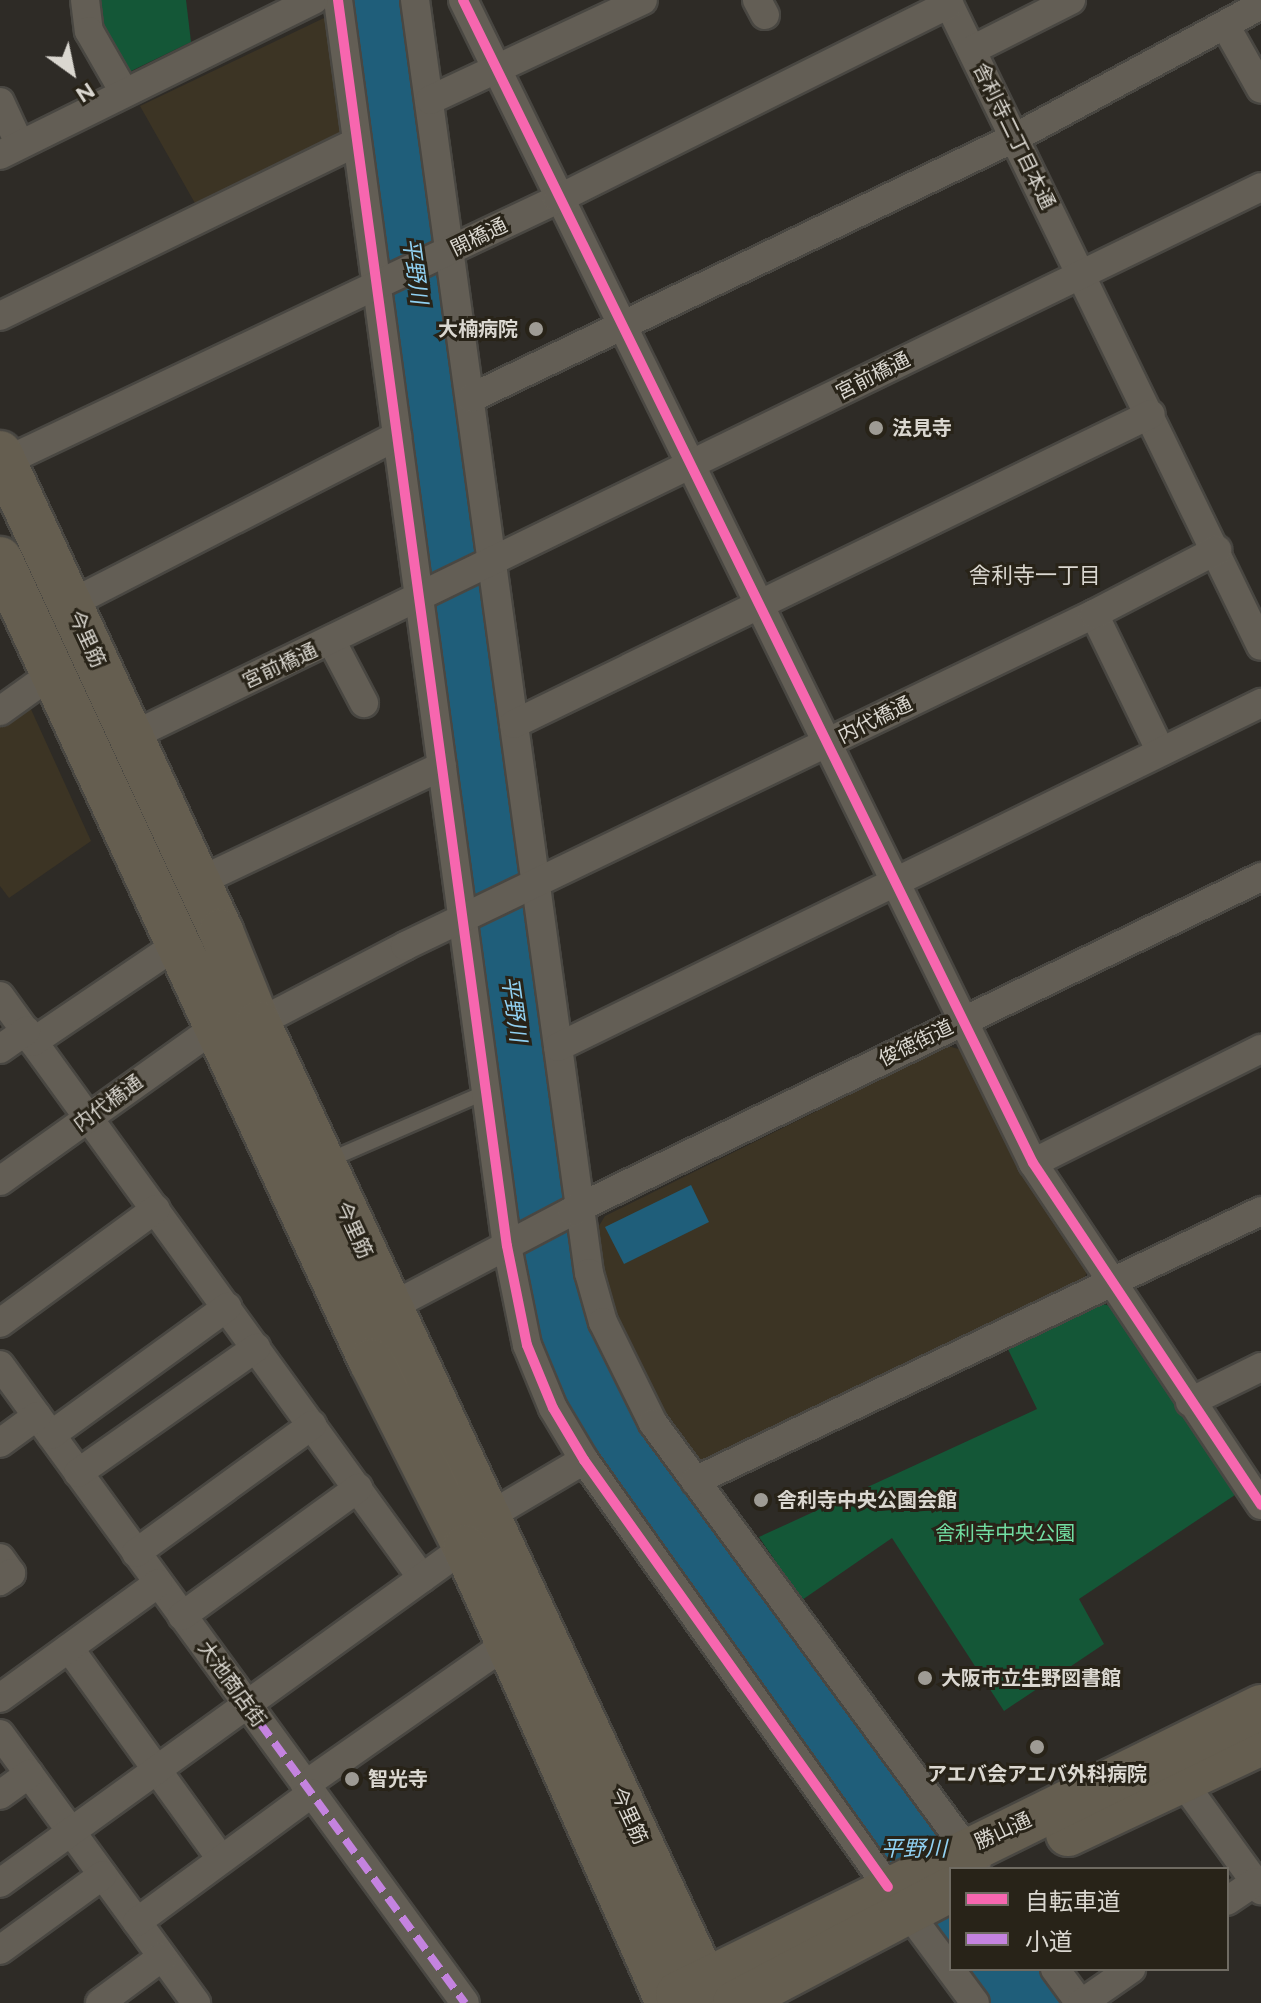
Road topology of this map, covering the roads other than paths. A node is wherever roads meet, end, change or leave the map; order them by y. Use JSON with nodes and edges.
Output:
{"nodes":[{"id":1,"x":85,"y":0,"type":"edge"},
{"id":2,"x":314,"y":0,"type":"edge"},
{"id":3,"x":338,"y":0,"type":"edge"},
{"id":4,"x":415,"y":0,"type":"edge"},
{"id":5,"x":463,"y":0,"type":"edge"},
{"id":6,"x":643,"y":0,"type":"edge"},
{"id":7,"x":1071,"y":0,"type":"edge"},
{"id":8,"x":948,"y":2,"type":"edge"},
{"id":9,"x":1261,"y":5,"type":"edge"},
{"id":10,"x":1225,"y":25,"type":"junction"},
{"id":11,"x":972,"y":50,"type":"junction"},
{"id":12,"x":496,"y":70,"type":"junction"},
{"id":13,"x":1261,"y":89,"type":"edge"},
{"id":14,"x":124,"y":92,"type":"junction"},
{"id":15,"x":430,"y":100,"type":"junction"},
{"id":16,"x":0,"y":102,"type":"edge"},
{"id":17,"x":1016,"y":137,"type":"junction"},
{"id":18,"x":355,"y":143,"type":"junction"},
{"id":19,"x":10,"y":150,"type":"edge"},
{"id":20,"x":1261,"y":187,"type":"edge"},
{"id":21,"x":558,"y":199,"type":"junction"},
{"id":22,"x":447,"y":252,"type":"junction"},
{"id":23,"x":1081,"y":272,"type":"junction"},
{"id":24,"x":380,"y":285,"type":"junction"},
{"id":25,"x":0,"y":316,"type":"edge"},
{"id":26,"x":623,"y":327,"type":"junction"},
{"id":27,"x":471,"y":398,"type":"junction"},
{"id":28,"x":1151,"y":414,"type":"junction"},
{"id":29,"x":397,"y":436,"type":"junction"},
{"id":30,"x":2,"y":457,"type":"edge"},
{"id":31,"x":692,"y":467,"type":"junction"},
{"id":32,"x":1217,"y":550,"type":"junction"},
{"id":33,"x":489,"y":564,"type":"junction"},
{"id":34,"x":3,"y":573,"type":"edge"},
{"id":35,"x":423,"y":596,"type":"junction"},
{"id":36,"x":70,"y":604,"type":"junction"},
{"id":37,"x":759,"y":607,"type":"junction"},
{"id":38,"x":1094,"y":614,"type":"junction"},
{"id":39,"x":332,"y":642,"type":"junction"},
{"id":40,"x":1261,"y":646,"type":"edge"},
{"id":41,"x":53,"y":673,"type":"junction"},
{"id":42,"x":364,"y":703,"type":"dead end"},
{"id":43,"x":1261,"y":703,"type":"edge"},
{"id":44,"x":0,"y":711,"type":"edge"},
{"id":45,"x":514,"y":724,"type":"junction"},
{"id":46,"x":132,"y":736,"type":"junction"},
{"id":47,"x":826,"y":744,"type":"junction"},
{"id":48,"x":1161,"y":752,"type":"junction"},
{"id":49,"x":442,"y":766,"type":"junction"},
{"id":50,"x":1261,"y":877,"type":"edge"},
{"id":51,"x":198,"y":882,"type":"junction"},
{"id":52,"x":895,"y":883,"type":"junction"},
{"id":53,"x":533,"y":886,"type":"junction"},
{"id":54,"x":466,"y":920,"type":"junction"},
{"id":55,"x":179,"y":943,"type":"junction"},
{"id":56,"x":0,"y":996,"type":"edge"},
{"id":57,"x":962,"y":1020,"type":"junction"},
{"id":58,"x":238,"y":1025,"type":"junction"},
{"id":59,"x":29,"y":1036,"type":"junction"},
{"id":60,"x":558,"y":1047,"type":"junction"},
{"id":61,"x":0,"y":1049,"type":"edge"},
{"id":62,"x":1261,"y":1049,"type":"edge"},
{"id":63,"x":488,"y":1091,"type":"junction"},
{"id":64,"x":89,"y":1117,"type":"junction"},
{"id":65,"x":323,"y":1163,"type":"junction"},
{"id":66,"x":1033,"y":1163,"type":"junction"},
{"id":67,"x":0,"y":1181,"type":"edge"},
{"id":68,"x":156,"y":1209,"type":"junction"},
{"id":69,"x":576,"y":1210,"type":"junction"},
{"id":70,"x":1261,"y":1211,"type":"edge"},
{"id":71,"x":511,"y":1244,"type":"junction"},
{"id":72,"x":1115,"y":1281,"type":"junction"},
{"id":73,"x":227,"y":1307,"type":"junction"},
{"id":74,"x":372,"y":1317,"type":"junction"},
{"id":75,"x":0,"y":1323,"type":"edge"},
{"id":76,"x":256,"y":1348,"type":"junction"},
{"id":77,"x":0,"y":1365,"type":"edge"},
{"id":78,"x":1261,"y":1367,"type":"edge"},
{"id":79,"x":1190,"y":1402,"type":"junction"},
{"id":80,"x":312,"y":1425,"type":"junction"},
{"id":81,"x":44,"y":1426,"type":"junction"},
{"id":82,"x":0,"y":1443,"type":"edge"},
{"id":83,"x":584,"y":1460,"type":"junction"},
{"id":84,"x":78,"y":1473,"type":"junction"},
{"id":85,"x":695,"y":1481,"type":"junction"},
{"id":86,"x":358,"y":1488,"type":"junction"},
{"id":87,"x":1261,"y":1505,"type":"edge"},
{"id":88,"x":478,"y":1531,"type":"junction"},
{"id":89,"x":136,"y":1553,"type":"junction"},
{"id":90,"x":0,"y":1558,"type":"edge"},
{"id":91,"x":422,"y":1578,"type":"junction"},
{"id":92,"x":0,"y":1581,"type":"edge"},
{"id":93,"x":158,"y":1583,"type":"junction"},
{"id":94,"x":182,"y":1616,"type":"junction"},
{"id":95,"x":508,"y":1643,"type":"junction"},
{"id":96,"x":69,"y":1648,"type":"junction"},
{"id":97,"x":0,"y":1698,"type":"edge"},
{"id":98,"x":246,"y":1704,"type":"junction"},
{"id":99,"x":1261,"y":1707,"type":"edge"},
{"id":100,"x":0,"y":1734,"type":"edge"},
{"id":101,"x":1261,"y":1743,"type":"edge"},
{"id":102,"x":157,"y":1768,"type":"junction"},
{"id":103,"x":29,"y":1774,"type":"junction"},
{"id":104,"x":1182,"y":1781,"type":"junction"},
{"id":105,"x":308,"y":1789,"type":"junction"},
{"id":106,"x":0,"y":1795,"type":"edge"},
{"id":107,"x":71,"y":1831,"type":"junction"},
{"id":108,"x":221,"y":1859,"type":"junction"},
{"id":109,"x":963,"y":1867,"type":"edge"},
{"id":110,"x":971,"y":1867,"type":"edge"},
{"id":111,"x":103,"y":1875,"type":"junction"},
{"id":112,"x":939,"y":1880,"type":"edge"},
{"id":113,"x":0,"y":1883,"type":"edge"},
{"id":114,"x":1258,"y":1886,"type":"edge"},
{"id":115,"x":1229,"y":1900,"type":"edge"},
{"id":116,"x":949,"y":1914,"type":"edge"},
{"id":117,"x":137,"y":1922,"type":"junction"},
{"id":118,"x":0,"y":1950,"type":"edge"},
{"id":119,"x":162,"y":1957,"type":"junction"},
{"id":120,"x":966,"y":1971,"type":"edge"},
{"id":121,"x":1057,"y":1971,"type":"edge"},
{"id":122,"x":1128,"y":1971,"type":"edge"},
{"id":123,"x":718,"y":1995,"type":"edge"},
{"id":124,"x":665,"y":2002,"type":"edge"},
{"id":125,"x":100,"y":2003,"type":"edge"},
{"id":126,"x":196,"y":2003,"type":"edge"},
{"id":127,"x":465,"y":2003,"type":"edge"},
{"id":128,"x":975,"y":2003,"type":"edge"},
{"id":129,"x":1081,"y":2003,"type":"edge"}],
"edges":[{"from":1,"to":14,"type":"street"},
{"from":2,"to":14,"type":"street"},
{"from":3,"to":18,"type":"street"},
{"from":4,"to":15,"type":"street"},
{"from":5,"to":12,"type":"street"},
{"from":6,"to":12,"type":"street"},
{"from":7,"to":11,"type":"street"},
{"from":8,"to":11,"type":"street","name":"舎利寺二丁目本通"},
{"from":8,"to":21,"type":"street","name":"開橋通"},
{"from":9,"to":10,"type":"street"},
{"from":10,"to":13,"type":"street"},
{"from":10,"to":17,"type":"street"},
{"from":11,"to":17,"type":"street","name":"舎利寺二丁目本通"},
{"from":12,"to":15,"type":"street"},
{"from":12,"to":21,"type":"street"},
{"from":14,"to":19,"type":"street"},
{"from":15,"to":22,"type":"street"},
{"from":16,"to":19,"type":"street"},
{"from":17,"to":23,"type":"street","name":"舎利寺二丁目本通"},
{"from":17,"to":26,"type":"street"},
{"from":18,"to":24,"type":"street"},
{"from":18,"to":25,"type":"street"},
{"from":20,"to":23,"type":"street","name":"宮前橋通"},
{"from":21,"to":22,"type":"street","name":"開橋通"},
{"from":21,"to":26,"type":"street"},
{"from":22,"to":24,"type":"street","name":"開橋通"},
{"from":22,"to":27,"type":"street"},
{"from":23,"to":28,"type":"street","name":"舎利寺二丁目本通"},
{"from":23,"to":31,"type":"street","name":"宮前橋通"},
{"from":24,"to":29,"type":"street"},
{"from":24,"to":30,"type":"street","name":"開橋通"},
{"from":26,"to":27,"type":"street"},
{"from":26,"to":31,"type":"street"},
{"from":27,"to":33,"type":"street"},
{"from":28,"to":32,"type":"street","name":"舎利寺二丁目本通"},
{"from":28,"to":37,"type":"street"},
{"from":29,"to":35,"type":"street"},
{"from":29,"to":36,"type":"street"},
{"from":30,"to":36,"type":"main road","name":"今里筋"},
{"from":31,"to":33,"type":"street","name":"宮前橋通"},
{"from":31,"to":37,"type":"street"},
{"from":32,"to":38,"type":"street","name":"内代橋通"},
{"from":32,"to":40,"type":"street","name":"舎利寺二丁目本通"},
{"from":33,"to":35,"type":"street","name":"宮前橋通"},
{"from":33,"to":45,"type":"street"},
{"from":34,"to":41,"type":"main road","name":"今里筋"},
{"from":35,"to":39,"type":"street","name":"宮前橋通"},
{"from":35,"to":49,"type":"street"},
{"from":36,"to":46,"type":"main road","name":"今里筋"},
{"from":37,"to":45,"type":"street"},
{"from":37,"to":47,"type":"street"},
{"from":38,"to":47,"type":"street","name":"内代橋通"},
{"from":38,"to":48,"type":"street"},
{"from":39,"to":42,"type":"street"},
{"from":39,"to":46,"type":"street","name":"宮前橋通"},
{"from":41,"to":44,"type":"street"},
{"from":41,"to":55,"type":"main road","name":"今里筋"},
{"from":43,"to":48,"type":"street"},
{"from":45,"to":53,"type":"street"},
{"from":46,"to":51,"type":"main road","name":"今里筋"},
{"from":47,"to":52,"type":"street"},
{"from":47,"to":53,"type":"street","name":"内代橋通"},
{"from":48,"to":52,"type":"street"},
{"from":49,"to":51,"type":"street"},
{"from":49,"to":54,"type":"street"},
{"from":50,"to":57,"type":"street","name":"俊徳街道"},
{"from":51,"to":58,"type":"main road","name":"今里筋"},
{"from":52,"to":57,"type":"street"},
{"from":52,"to":60,"type":"street"},
{"from":53,"to":54,"type":"street","name":"内代橋通"},
{"from":53,"to":60,"type":"street"},
{"from":54,"to":58,"type":"street","name":"内代橋通"},
{"from":54,"to":63,"type":"street"},
{"from":55,"to":58,"type":"main road","name":"今里筋"},
{"from":55,"to":59,"type":"street"},
{"from":56,"to":59,"type":"street"},
{"from":57,"to":66,"type":"street"},
{"from":57,"to":69,"type":"street","name":"俊徳街道"},
{"from":58,"to":64,"type":"street","name":"内代橋通"},
{"from":58,"to":65,"type":"main road","name":"今里筋"},
{"from":58,"to":74,"type":"main road","name":"今里筋"},
{"from":59,"to":61,"type":"street"},
{"from":59,"to":64,"type":"street"},
{"from":60,"to":69,"type":"street"},
{"from":62,"to":66,"type":"street"},
{"from":63,"to":65,"type":"lane"},
{"from":63,"to":71,"type":"street"},
{"from":64,"to":67,"type":"street","name":"内代橋通"},
{"from":64,"to":68,"type":"street"},
{"from":65,"to":74,"type":"main road","name":"今里筋"},
{"from":66,"to":72,"type":"street"},
{"from":68,"to":73,"type":"street"},
{"from":68,"to":75,"type":"street"},
{"from":69,"to":71,"type":"street","name":"俊徳街道"},
{"from":69,"to":85,"type":"street"},
{"from":70,"to":72,"type":"street"},
{"from":71,"to":74,"type":"street","name":"俊徳街道"},
{"from":71,"to":83,"type":"street"},
{"from":72,"to":79,"type":"street"},
{"from":72,"to":85,"type":"street"},
{"from":73,"to":76,"type":"street"},
{"from":73,"to":81,"type":"street"},
{"from":74,"to":88,"type":"main road","name":"今里筋"},
{"from":76,"to":80,"type":"street"},
{"from":76,"to":84,"type":"street"},
{"from":77,"to":81,"type":"street","name":"大池商店街"},
{"from":78,"to":79,"type":"street"},
{"from":79,"to":87,"type":"street"},
{"from":80,"to":86,"type":"street"},
{"from":80,"to":89,"type":"street"},
{"from":81,"to":82,"type":"street"},
{"from":81,"to":84,"type":"street","name":"大池商店街"},
{"from":83,"to":88,"type":"street"},
{"from":83,"to":112,"type":"street"},
{"from":84,"to":89,"type":"street","name":"大池商店街"},
{"from":85,"to":112,"type":"street"},
{"from":86,"to":91,"type":"street"},
{"from":86,"to":94,"type":"street"},
{"from":88,"to":91,"type":"street"},
{"from":88,"to":95,"type":"main road","name":"今里筋"},
{"from":88,"to":123,"type":"main road","name":"今里筋"},
{"from":89,"to":93,"type":"street","name":"大池商店街"},
{"from":90,"to":92,"type":"street"},
{"from":91,"to":98,"type":"street"},
{"from":93,"to":94,"type":"street","name":"大池商店街"},
{"from":93,"to":96,"type":"street"},
{"from":94,"to":98,"type":"street","name":"大池商店街"},
{"from":95,"to":105,"type":"street"},
{"from":95,"to":124,"type":"main road","name":"今里筋"},
{"from":96,"to":97,"type":"street"},
{"from":96,"to":102,"type":"street"},
{"from":98,"to":102,"type":"street"},
{"from":98,"to":105,"type":"street","name":"大池商店街"},
{"from":99,"to":109,"type":"main road","name":"勝山通"},
{"from":100,"to":103,"type":"street"},
{"from":101,"to":104,"type":"main road","name":"勝山通"},
{"from":102,"to":107,"type":"street"},
{"from":102,"to":108,"type":"street"},
{"from":103,"to":106,"type":"street"},
{"from":103,"to":107,"type":"street"},
{"from":104,"to":110,"type":"main road","name":"勝山通"},
{"from":104,"to":114,"type":"street"},
{"from":105,"to":108,"type":"street"},
{"from":105,"to":127,"type":"street","name":"大池商店街"},
{"from":107,"to":111,"type":"street"},
{"from":107,"to":113,"type":"street"},
{"from":108,"to":117,"type":"street"},
{"from":111,"to":117,"type":"street"},
{"from":111,"to":118,"type":"street"},
{"from":112,"to":116,"type":"street"},
{"from":112,"to":123,"type":"main road","name":"勝山通"},
{"from":114,"to":115,"type":"street"},
{"from":117,"to":119,"type":"street"},
{"from":119,"to":125,"type":"street"},
{"from":119,"to":126,"type":"street"},
{"from":120,"to":128,"type":"street"},
{"from":121,"to":129,"type":"street"},
{"from":122,"to":129,"type":"street"},
{"from":123,"to":124,"type":"main road","name":"勝山通"}]}
